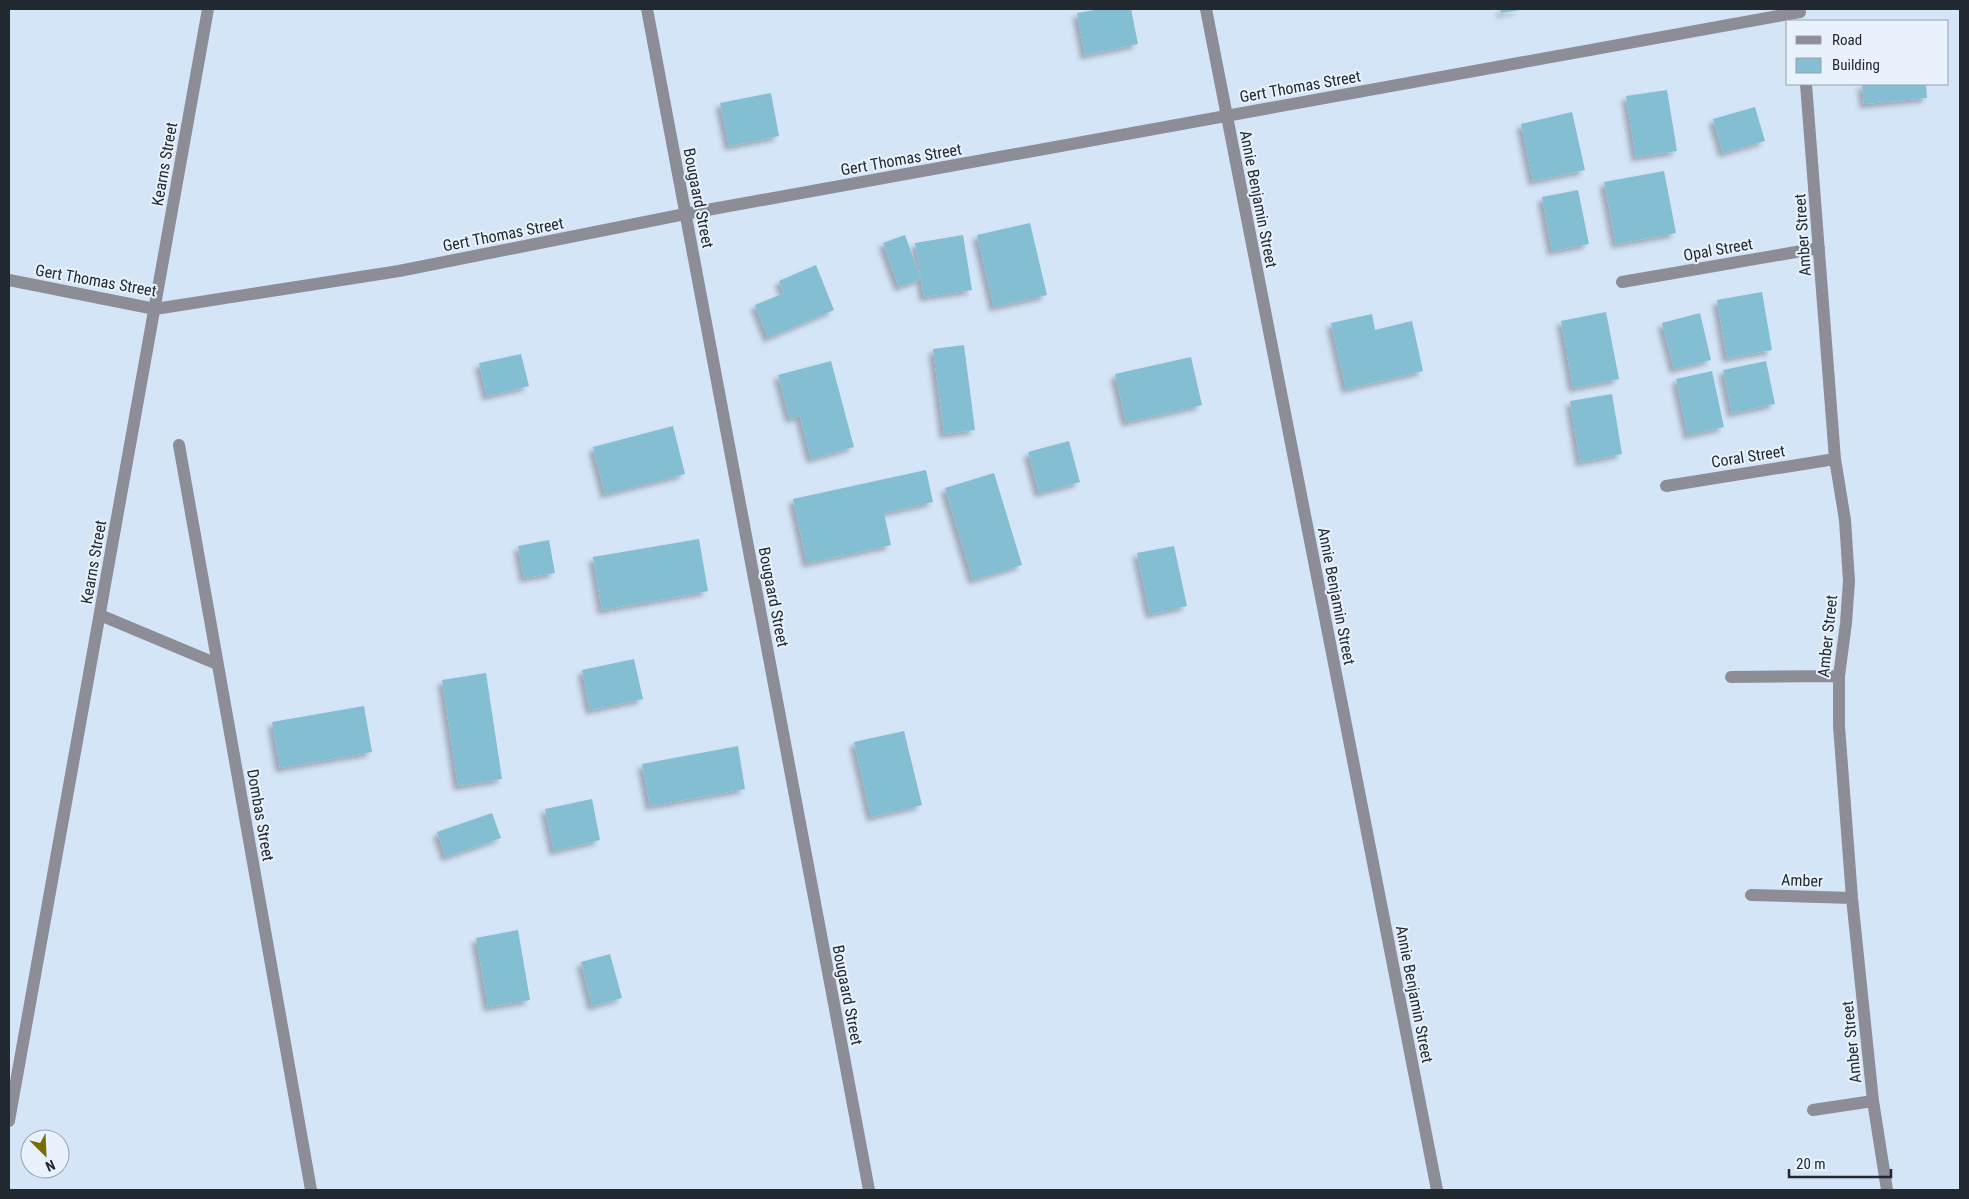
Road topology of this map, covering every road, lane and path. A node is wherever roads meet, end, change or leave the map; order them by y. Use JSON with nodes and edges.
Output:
{"nodes":[{"id":1,"x":208,"y":9,"type":"edge"},
{"id":2,"x":647,"y":9,"type":"edge"},
{"id":3,"x":1206,"y":9,"type":"edge"},
{"id":4,"x":1800,"y":14,"type":"edge"},
{"id":5,"x":1806,"y":85,"type":"edge"},
{"id":6,"x":1226,"y":116,"type":"junction"},
{"id":7,"x":685,"y":214,"type":"junction"},
{"id":8,"x":1819,"y":248,"type":"junction"},
{"id":9,"x":9,"y":280,"type":"edge"},
{"id":10,"x":1622,"y":282,"type":"dead end"},
{"id":11,"x":155,"y":309,"type":"junction"},
{"id":12,"x":179,"y":445,"type":"dead end"},
{"id":13,"x":1836,"y":459,"type":"junction"},
{"id":14,"x":1666,"y":486,"type":"dead end"},
{"id":15,"x":100,"y":615,"type":"junction"},
{"id":16,"x":217,"y":664,"type":"junction"},
{"id":17,"x":1839,"y":676,"type":"junction"},
{"id":18,"x":1731,"y":677,"type":"dead end"},
{"id":19,"x":1751,"y":894,"type":"dead end"},
{"id":20,"x":1852,"y":898,"type":"junction"},
{"id":21,"x":1873,"y":1101,"type":"junction"},
{"id":22,"x":1813,"y":1110,"type":"dead end"},
{"id":23,"x":9,"y":1122,"type":"edge"},
{"id":24,"x":311,"y":1190,"type":"edge"},
{"id":25,"x":869,"y":1190,"type":"edge"},
{"id":26,"x":1437,"y":1190,"type":"edge"},
{"id":27,"x":1887,"y":1190,"type":"edge"}],
"edges":[{"from":1,"to":11,"type":"street","name":"Kearns Street"},
{"from":2,"to":7,"type":"street","name":"Bougaard Street"},
{"from":3,"to":6,"type":"street","name":"Annie Benjamin Street"},
{"from":4,"to":6,"type":"street","name":"Gert Thomas Street"},
{"from":5,"to":8,"type":"street","name":"Amber Street"},
{"from":6,"to":7,"type":"street","name":"Gert Thomas Street"},
{"from":6,"to":26,"type":"street","name":"Annie Benjamin Street"},
{"from":7,"to":11,"type":"street","name":"Gert Thomas Street"},
{"from":7,"to":25,"type":"street","name":"Bougaard Street"},
{"from":8,"to":10,"type":"street","name":"Opal Street"},
{"from":8,"to":13,"type":"street","name":"Amber Street"},
{"from":9,"to":11,"type":"street","name":"Gert Thomas Street"},
{"from":11,"to":15,"type":"street","name":"Kearns Street"},
{"from":12,"to":16,"type":"street","name":"Dombas Street"},
{"from":13,"to":14,"type":"street","name":"Coral Street"},
{"from":13,"to":17,"type":"street","name":"Amber Street"},
{"from":15,"to":16,"type":"street"},
{"from":15,"to":23,"type":"street","name":"Kearns Street"},
{"from":16,"to":24,"type":"street","name":"Dombas Street"},
{"from":17,"to":18,"type":"street"},
{"from":17,"to":20,"type":"street","name":"Amber Street"},
{"from":19,"to":20,"type":"street","name":"Amber"},
{"from":20,"to":21,"type":"street","name":"Amber Street"},
{"from":21,"to":22,"type":"street"},
{"from":21,"to":27,"type":"street","name":"Amber Street"}]}
